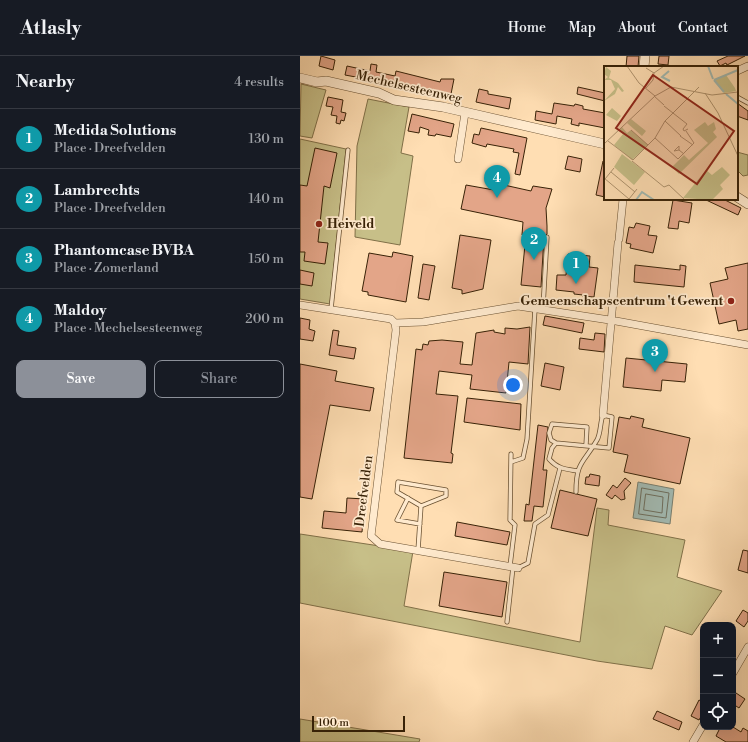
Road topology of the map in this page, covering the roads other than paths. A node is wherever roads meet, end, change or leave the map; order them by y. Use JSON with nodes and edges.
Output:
{"nodes":[{"id":1,"x":645,"y":56,"type":"edge"},
{"id":2,"x":644,"y":66,"type":"edge"},
{"id":3,"x":748,"y":66,"type":"edge"},
{"id":4,"x":738,"y":71,"type":"edge"},
{"id":5,"x":300,"y":78,"type":"edge"},
{"id":6,"x":738,"y":97,"type":"edge"},
{"id":7,"x":748,"y":102,"type":"edge"},
{"id":8,"x":465,"y":113,"type":"junction"},
{"id":9,"x":604,"y":144,"type":"edge"},
{"id":10,"x":348,"y":150,"type":"dead end"},
{"id":11,"x":458,"y":159,"type":"dead end"},
{"id":12,"x":738,"y":198,"type":"edge"},
{"id":13,"x":623,"y":200,"type":"edge"},
{"id":14,"x":748,"y":204,"type":"edge"},
{"id":15,"x":547,"y":237,"type":"dead end"},
{"id":16,"x":300,"y":304,"type":"edge"},
{"id":17,"x":539,"y":308,"type":"junction"},
{"id":18,"x":331,"y":310,"type":"junction"},
{"id":19,"x":611,"y":321,"type":"junction"},
{"id":20,"x":395,"y":323,"type":"junction"},
{"id":21,"x":748,"y":345,"type":"edge"},
{"id":22,"x":603,"y":415,"type":"junction"},
{"id":23,"x":556,"y":443,"type":"junction"},
{"id":24,"x":586,"y":445,"type":"junction"},
{"id":25,"x":593,"y":446,"type":"junction"},
{"id":26,"x":511,"y":454,"type":"dead end"},
{"id":27,"x":511,"y":462,"type":"junction"},
{"id":28,"x":560,"y":468,"type":"junction"},
{"id":29,"x":578,"y":471,"type":"junction"},
{"id":30,"x":576,"y":492,"type":"dead end"},
{"id":31,"x":408,"y":498,"type":"junction"},
{"id":32,"x":421,"y":506,"type":"junction"},
{"id":33,"x":420,"y":524,"type":"junction"},
{"id":34,"x":418,"y":550,"type":"junction"},
{"id":35,"x":514,"y":567,"type":"junction"},
{"id":36,"x":507,"y":622,"type":"dead end"},
{"id":37,"x":748,"y":647,"type":"edge"},
{"id":38,"x":736,"y":668,"type":"edge"},
{"id":39,"x":700,"y":730,"type":"edge"},
{"id":40,"x":693,"y":742,"type":"edge"}],
"edges":[{"from":1,"to":2,"type":"street"},
{"from":3,"to":4,"type":"street"},
{"from":5,"to":8,"type":"street","name":"Mechelsesteenweg"},
{"from":6,"to":7,"type":"lane"},
{"from":8,"to":9,"type":"street","name":"Mechelsesteenweg"},
{"from":8,"to":11,"type":"street","name":"Mechelsesteenweg"},
{"from":10,"to":18,"type":"lane"},
{"from":12,"to":14,"type":"street"},
{"from":13,"to":19,"type":"street"},
{"from":15,"to":17,"type":"lane"},
{"from":16,"to":18,"type":"street"},
{"from":17,"to":19,"type":"street"},
{"from":17,"to":20,"type":"street"},
{"from":17,"to":27,"type":"lane"},
{"from":18,"to":20,"type":"street"},
{"from":19,"to":21,"type":"street"},
{"from":19,"to":22,"type":"street"},
{"from":20,"to":34,"type":"street","name":"Dreefvelden"},
{"from":22,"to":25,"type":"lane"},
{"from":22,"to":25,"type":"lane"},
{"from":23,"to":24,"type":"lane"},
{"from":23,"to":24,"type":"lane"},
{"from":23,"to":28,"type":"lane"},
{"from":24,"to":25,"type":"lane"},
{"from":25,"to":29,"type":"lane"},
{"from":26,"to":27,"type":"lane"},
{"from":27,"to":35,"type":"lane"},
{"from":28,"to":29,"type":"lane"},
{"from":28,"to":35,"type":"lane"},
{"from":29,"to":30,"type":"lane"},
{"from":31,"to":32,"type":"lane"},
{"from":31,"to":32,"type":"lane"},
{"from":31,"to":33,"type":"lane"},
{"from":32,"to":33,"type":"lane"},
{"from":33,"to":34,"type":"lane"},
{"from":34,"to":35,"type":"street","name":"Dreefvelden"},
{"from":35,"to":36,"type":"lane"},
{"from":37,"to":38,"type":"street"},
{"from":39,"to":40,"type":"street"}]}
